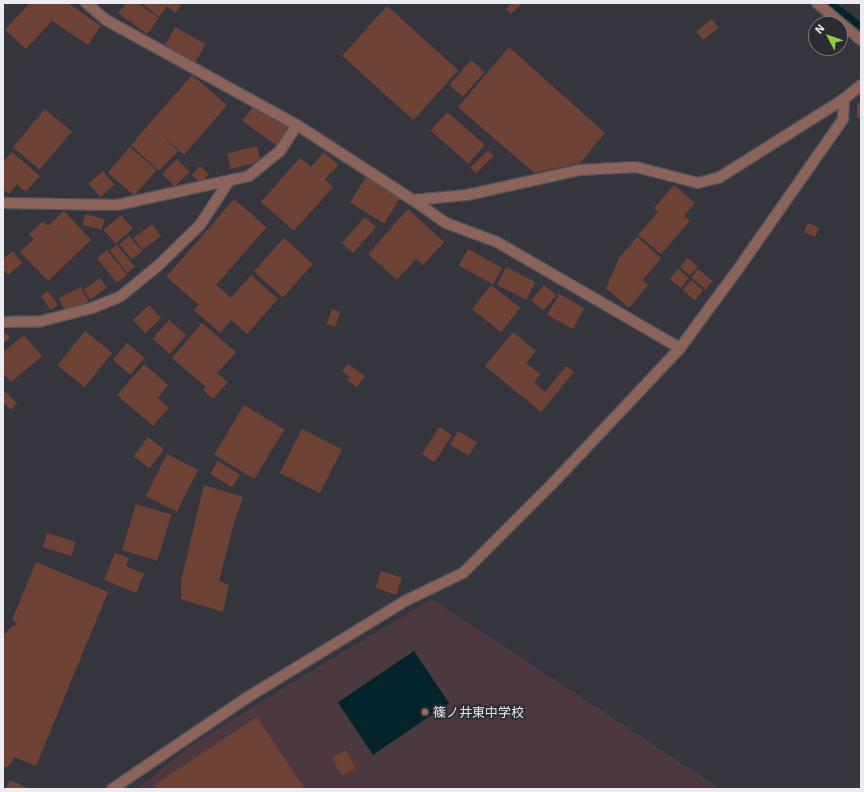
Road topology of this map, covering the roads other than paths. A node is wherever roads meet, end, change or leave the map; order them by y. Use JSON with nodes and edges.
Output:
{"nodes":[{"id":1,"x":86,"y":3,"type":"edge"},
{"id":2,"x":817,"y":3,"type":"edge"},
{"id":3,"x":861,"y":40,"type":"edge"},
{"id":4,"x":861,"y":85,"type":"edge"},
{"id":5,"x":844,"y":99,"type":"junction"},
{"id":6,"x":296,"y":125,"type":"junction"},
{"id":7,"x":229,"y":181,"type":"junction"},
{"id":8,"x":413,"y":200,"type":"junction"},
{"id":9,"x":3,"y":203,"type":"edge"},
{"id":10,"x":3,"y":322,"type":"edge"},
{"id":11,"x":680,"y":348,"type":"junction"},
{"id":12,"x":112,"y":789,"type":"edge"}],
"edges":[{"from":1,"to":6,"type":"street"},
{"from":2,"to":3,"type":"street"},
{"from":4,"to":5,"type":"street"},
{"from":5,"to":8,"type":"street"},
{"from":5,"to":11,"type":"street"},
{"from":6,"to":7,"type":"street"},
{"from":6,"to":8,"type":"street"},
{"from":7,"to":9,"type":"street"},
{"from":7,"to":10,"type":"street"},
{"from":8,"to":11,"type":"street"},
{"from":11,"to":12,"type":"street"}]}
